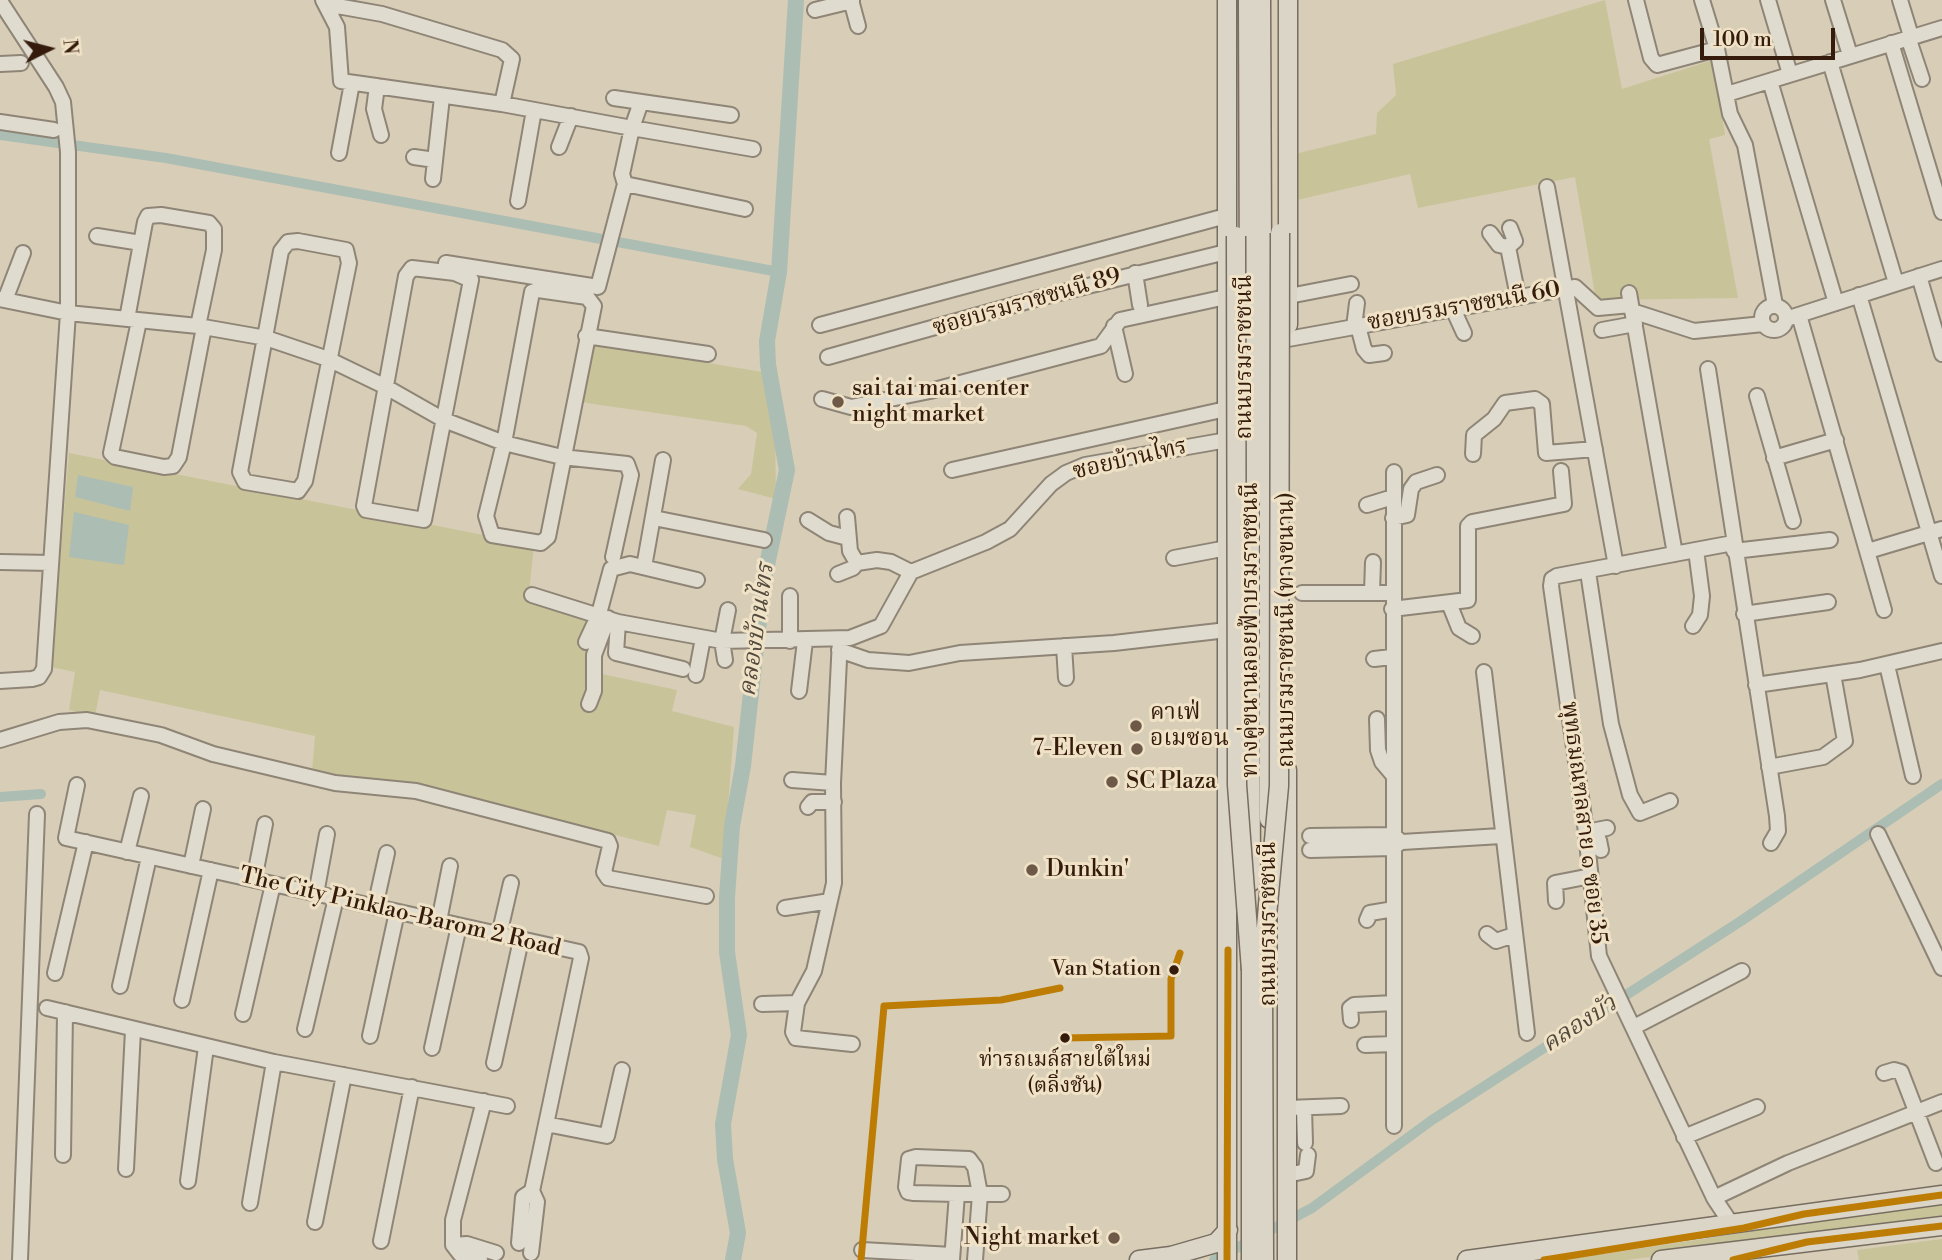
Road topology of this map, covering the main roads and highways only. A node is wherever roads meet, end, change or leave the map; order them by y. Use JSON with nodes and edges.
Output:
{"nodes":[{"id":1,"x":1228,"y":0,"type":"edge"},
{"id":2,"x":1246,"y":0,"type":"edge"},
{"id":3,"x":1261,"y":0,"type":"edge"},
{"id":4,"x":1269,"y":0,"type":"edge"},
{"id":5,"x":1288,"y":3,"type":"edge"},
{"id":6,"x":1256,"y":970,"type":"junction"},
{"id":7,"x":1942,"y":1195,"type":"edge"},
{"id":8,"x":1804,"y":1214,"type":"junction"},
{"id":9,"x":1942,"y":1226,"type":"edge"},
{"id":10,"x":1228,"y":1230,"type":"junction"},
{"id":11,"x":1807,"y":1242,"type":"junction"},
{"id":12,"x":1281,"y":1247,"type":"edge"},
{"id":13,"x":1247,"y":1252,"type":"edge"},
{"id":14,"x":1227,"y":1254,"type":"edge"},
{"id":15,"x":1740,"y":1259,"type":"edge"},
{"id":16,"x":1139,"y":1260,"type":"edge"},
{"id":17,"x":1264,"y":1260,"type":"edge"},
{"id":18,"x":1468,"y":1260,"type":"edge"},
{"id":19,"x":1544,"y":1260,"type":"edge"},
{"id":20,"x":1661,"y":1260,"type":"edge"}],
"edges":[{"from":1,"to":6,"type":"main road","bridge":true},
{"from":1,"to":10,"type":"main road"},
{"from":2,"to":6,"type":"main road","name":"ทางคู่ขนานลอยฟ้าบรมราชชนนี","bridge":true},
{"from":2,"to":13,"type":"main road","name":"ถนนบรมราชชนนี"},
{"from":3,"to":6,"type":"main road","name":"ทางคู่ขนานลอยฟ้าบรมราชชนนี","bridge":true},
{"from":4,"to":12,"type":"main road","name":"ถนนบรมราชชนนี"},
{"from":5,"to":6,"type":"main road","bridge":true},
{"from":5,"to":12,"type":"main road","name":"ถนนบรมราชชนนี (ทางขนาน)"},
{"from":6,"to":13,"type":"main road","name":"ทางคู่ขนานลอยฟ้าบรมราชชนนี"},
{"from":6,"to":17,"type":"main road","name":"ทางคู่ขนานลอยฟ้าบรมราชชนนี"},
{"from":7,"to":8,"type":"main road"},
{"from":8,"to":18,"type":"main road"},
{"from":8,"to":19,"type":"main road"},
{"from":9,"to":11,"type":"main road"},
{"from":10,"to":14,"type":"main road"},
{"from":10,"to":16,"type":"main road"},
{"from":11,"to":15,"type":"main road"},
{"from":11,"to":20,"type":"main road"}]}
